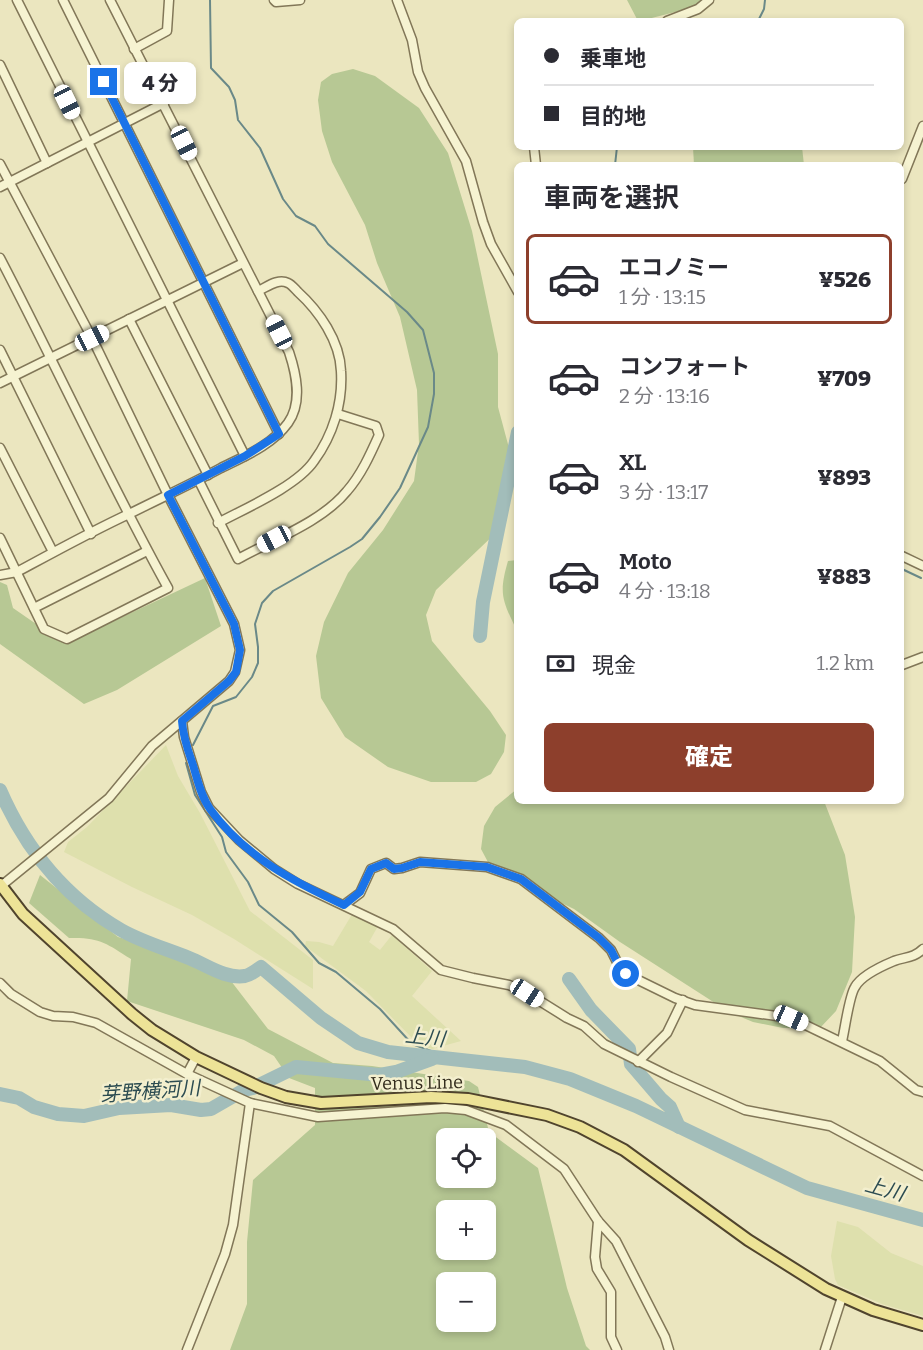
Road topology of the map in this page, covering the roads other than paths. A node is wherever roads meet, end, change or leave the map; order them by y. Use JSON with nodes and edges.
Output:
{"nodes":[{"id":1,"x":17,"y":0,"type":"edge"},
{"id":2,"x":63,"y":0,"type":"edge"},
{"id":3,"x":110,"y":0,"type":"edge"},
{"id":4,"x":169,"y":0,"type":"edge"},
{"id":5,"x":274,"y":0,"type":"edge"},
{"id":6,"x":300,"y":0,"type":"edge"},
{"id":7,"x":397,"y":0,"type":"edge"},
{"id":8,"x":709,"y":0,"type":"edge"},
{"id":9,"x":675,"y":18,"type":"edge"},
{"id":10,"x":134,"y":49,"type":"junction"},
{"id":11,"x":0,"y":64,"type":"edge"},
{"id":12,"x":164,"y":104,"type":"junction"},
{"id":13,"x":124,"y":123,"type":"junction"},
{"id":14,"x":923,"y":126,"type":"edge"},
{"id":15,"x":87,"y":142,"type":"junction"},
{"id":16,"x":47,"y":163,"type":"junction"},
{"id":17,"x":0,"y":164,"type":"edge"},
{"id":18,"x":904,"y":174,"type":"edge"},
{"id":19,"x":9,"y":182,"type":"junction"},
{"id":20,"x":0,"y":187,"type":"edge"},
{"id":21,"x":0,"y":258,"type":"edge"},
{"id":22,"x":243,"y":263,"type":"junction"},
{"id":23,"x":205,"y":282,"type":"junction"},
{"id":24,"x":514,"y":285,"type":"edge"},
{"id":25,"x":258,"y":291,"type":"junction"},
{"id":26,"x":167,"y":300,"type":"junction"},
{"id":27,"x":129,"y":319,"type":"junction"},
{"id":28,"x":92,"y":338,"type":"junction"},
{"id":29,"x":0,"y":351,"type":"edge"},
{"id":30,"x":52,"y":357,"type":"junction"},
{"id":31,"x":13,"y":376,"type":"junction"},
{"id":32,"x":0,"y":383,"type":"edge"},
{"id":33,"x":338,"y":414,"type":"junction"},
{"id":34,"x":279,"y":434,"type":"junction"},
{"id":35,"x":0,"y":448,"type":"edge"},
{"id":36,"x":245,"y":456,"type":"junction"},
{"id":37,"x":208,"y":475,"type":"junction"},
{"id":38,"x":199,"y":481,"type":"junction"},
{"id":39,"x":168,"y":495,"type":"junction"},
{"id":40,"x":128,"y":514,"type":"junction"},
{"id":41,"x":218,"y":523,"type":"junction"},
{"id":42,"x":91,"y":534,"type":"junction"},
{"id":43,"x":0,"y":538,"type":"edge"},
{"id":44,"x":147,"y":551,"type":"junction"},
{"id":45,"x":53,"y":552,"type":"junction"},
{"id":46,"x":904,"y":557,"type":"edge"},
{"id":47,"x":923,"y":566,"type":"edge"},
{"id":48,"x":17,"y":572,"type":"junction"},
{"id":49,"x":0,"y":575,"type":"edge"},
{"id":50,"x":34,"y":608,"type":"junction"},
{"id":51,"x":923,"y":657,"type":"edge"},
{"id":52,"x":904,"y":664,"type":"edge"},
{"id":53,"x":182,"y":721,"type":"junction"},
{"id":54,"x":4,"y":883,"type":"edge"},
{"id":55,"x":344,"y":905,"type":"junction"},
{"id":56,"x":923,"y":949,"type":"edge"},
{"id":57,"x":0,"y":983,"type":"edge"},
{"id":58,"x":684,"y":1000,"type":"junction"},
{"id":59,"x":842,"y":1041,"type":"junction"},
{"id":60,"x":196,"y":1057,"type":"junction"},
{"id":61,"x":633,"y":1059,"type":"junction"},
{"id":62,"x":187,"y":1074,"type":"junction"},
{"id":63,"x":923,"y":1092,"type":"edge"},
{"id":64,"x":298,"y":1100,"type":"junction"},
{"id":65,"x":248,"y":1102,"type":"junction"},
{"id":66,"x":294,"y":1112,"type":"junction"},
{"id":67,"x":923,"y":1176,"type":"edge"},
{"id":68,"x":598,"y":1221,"type":"junction"},
{"id":69,"x":842,"y":1297,"type":"junction"},
{"id":70,"x":923,"y":1325,"type":"edge"},
{"id":71,"x":187,"y":1350,"type":"edge"},
{"id":72,"x":617,"y":1350,"type":"edge"},
{"id":73,"x":669,"y":1350,"type":"edge"},
{"id":74,"x":825,"y":1350,"type":"edge"}],
"edges":[{"from":1,"to":15,"type":"street"},
{"from":2,"to":13,"type":"street"},
{"from":3,"to":10,"type":"street"},
{"from":4,"to":10,"type":"street"},
{"from":5,"to":6,"type":"street"},
{"from":7,"to":24,"type":"street"},
{"from":8,"to":9,"type":"street"},
{"from":10,"to":12,"type":"street"},
{"from":11,"to":16,"type":"street"},
{"from":12,"to":13,"type":"street"},
{"from":12,"to":22,"type":"street"},
{"from":13,"to":15,"type":"street"},
{"from":13,"to":23,"type":"street"},
{"from":14,"to":18,"type":"street"},
{"from":15,"to":16,"type":"street"},
{"from":15,"to":26,"type":"street"},
{"from":16,"to":19,"type":"street"},
{"from":17,"to":19,"type":"street"},
{"from":19,"to":20,"type":"street"},
{"from":19,"to":28,"type":"street"},
{"from":21,"to":30,"type":"street"},
{"from":22,"to":23,"type":"street"},
{"from":22,"to":25,"type":"street"},
{"from":23,"to":26,"type":"street"},
{"from":23,"to":34,"type":"street"},
{"from":25,"to":33,"type":"street"},
{"from":25,"to":34,"type":"street"},
{"from":26,"to":27,"type":"street"},
{"from":26,"to":36,"type":"street"},
{"from":27,"to":28,"type":"street"},
{"from":27,"to":37,"type":"street"},
{"from":28,"to":30,"type":"street"},
{"from":28,"to":39,"type":"street"},
{"from":29,"to":31,"type":"street"},
{"from":30,"to":31,"type":"street"},
{"from":30,"to":40,"type":"street"},
{"from":31,"to":32,"type":"street"},
{"from":31,"to":42,"type":"street"},
{"from":33,"to":41,"type":"street"},
{"from":33,"to":41,"type":"street"},
{"from":34,"to":36,"type":"street"},
{"from":35,"to":45,"type":"street"},
{"from":36,"to":37,"type":"street"},
{"from":37,"to":38,"type":"street"},
{"from":38,"to":39,"type":"street"},
{"from":38,"to":41,"type":"street"},
{"from":39,"to":40,"type":"street"},
{"from":39,"to":53,"type":"street"},
{"from":40,"to":42,"type":"street"},
{"from":40,"to":44,"type":"street"},
{"from":42,"to":45,"type":"street"},
{"from":43,"to":48,"type":"street"},
{"from":44,"to":50,"type":"street"},
{"from":44,"to":50,"type":"street"},
{"from":45,"to":48,"type":"street"},
{"from":46,"to":47,"type":"street"},
{"from":48,"to":49,"type":"street"},
{"from":48,"to":50,"type":"street"},
{"from":51,"to":52,"type":"street"},
{"from":53,"to":54,"type":"street"},
{"from":53,"to":55,"type":"street"},
{"from":54,"to":60,"type":"main road","name":"Venus Line"},
{"from":55,"to":58,"type":"street"},
{"from":55,"to":61,"type":"street"},
{"from":56,"to":59,"type":"street"},
{"from":57,"to":62,"type":"street"},
{"from":58,"to":59,"type":"street"},
{"from":58,"to":61,"type":"street"},
{"from":59,"to":63,"type":"street"},
{"from":60,"to":62,"type":"street"},
{"from":60,"to":64,"type":"main road","name":"Venus Line"},
{"from":61,"to":67,"type":"street"},
{"from":62,"to":65,"type":"street"},
{"from":64,"to":66,"type":"street"},
{"from":64,"to":69,"type":"main road","name":"Venus Line"},
{"from":65,"to":66,"type":"street"},
{"from":65,"to":71,"type":"street"},
{"from":66,"to":68,"type":"street"},
{"from":68,"to":72,"type":"street"},
{"from":68,"to":73,"type":"street"},
{"from":69,"to":70,"type":"main road","name":"Venus Line"},
{"from":69,"to":74,"type":"street"}]}
